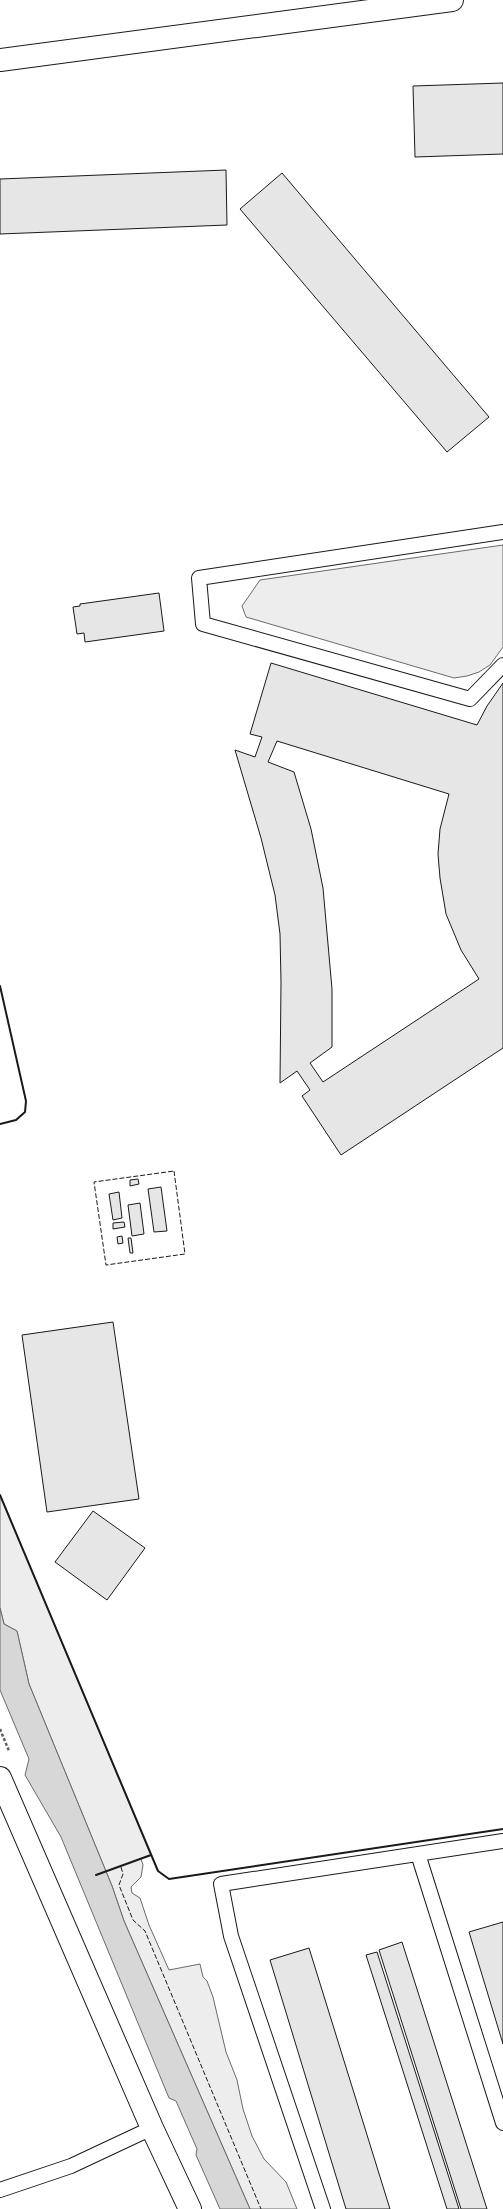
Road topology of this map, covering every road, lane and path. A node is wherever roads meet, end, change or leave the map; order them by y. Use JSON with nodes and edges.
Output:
{"nodes":[{"id":1,"x":452,"y":0,"type":"edge"},
{"id":2,"x":0,"y":60,"type":"edge"},
{"id":3,"x":503,"y":532,"type":"edge"},
{"id":4,"x":503,"y":665,"type":"edge"},
{"id":5,"x":0,"y":1778,"type":"edge"},
{"id":6,"x":503,"y":1841,"type":"edge"},
{"id":7,"x":418,"y":1854,"type":"junction"},
{"id":8,"x":503,"y":2123,"type":"edge"},
{"id":9,"x":152,"y":2128,"type":"junction"},
{"id":10,"x":0,"y":2190,"type":"edge"},
{"id":11,"x":190,"y":2209,"type":"edge"},
{"id":12,"x":323,"y":2209,"type":"edge"}],
"edges":[{"from":1,"to":2,"type":"street"},
{"from":3,"to":4,"type":"lane"},
{"from":5,"to":9,"type":"street"},
{"from":6,"to":7,"type":"lane"},
{"from":7,"to":8,"type":"lane"},
{"from":7,"to":12,"type":"lane"},
{"from":9,"to":10,"type":"lane"},
{"from":9,"to":11,"type":"street"}]}
